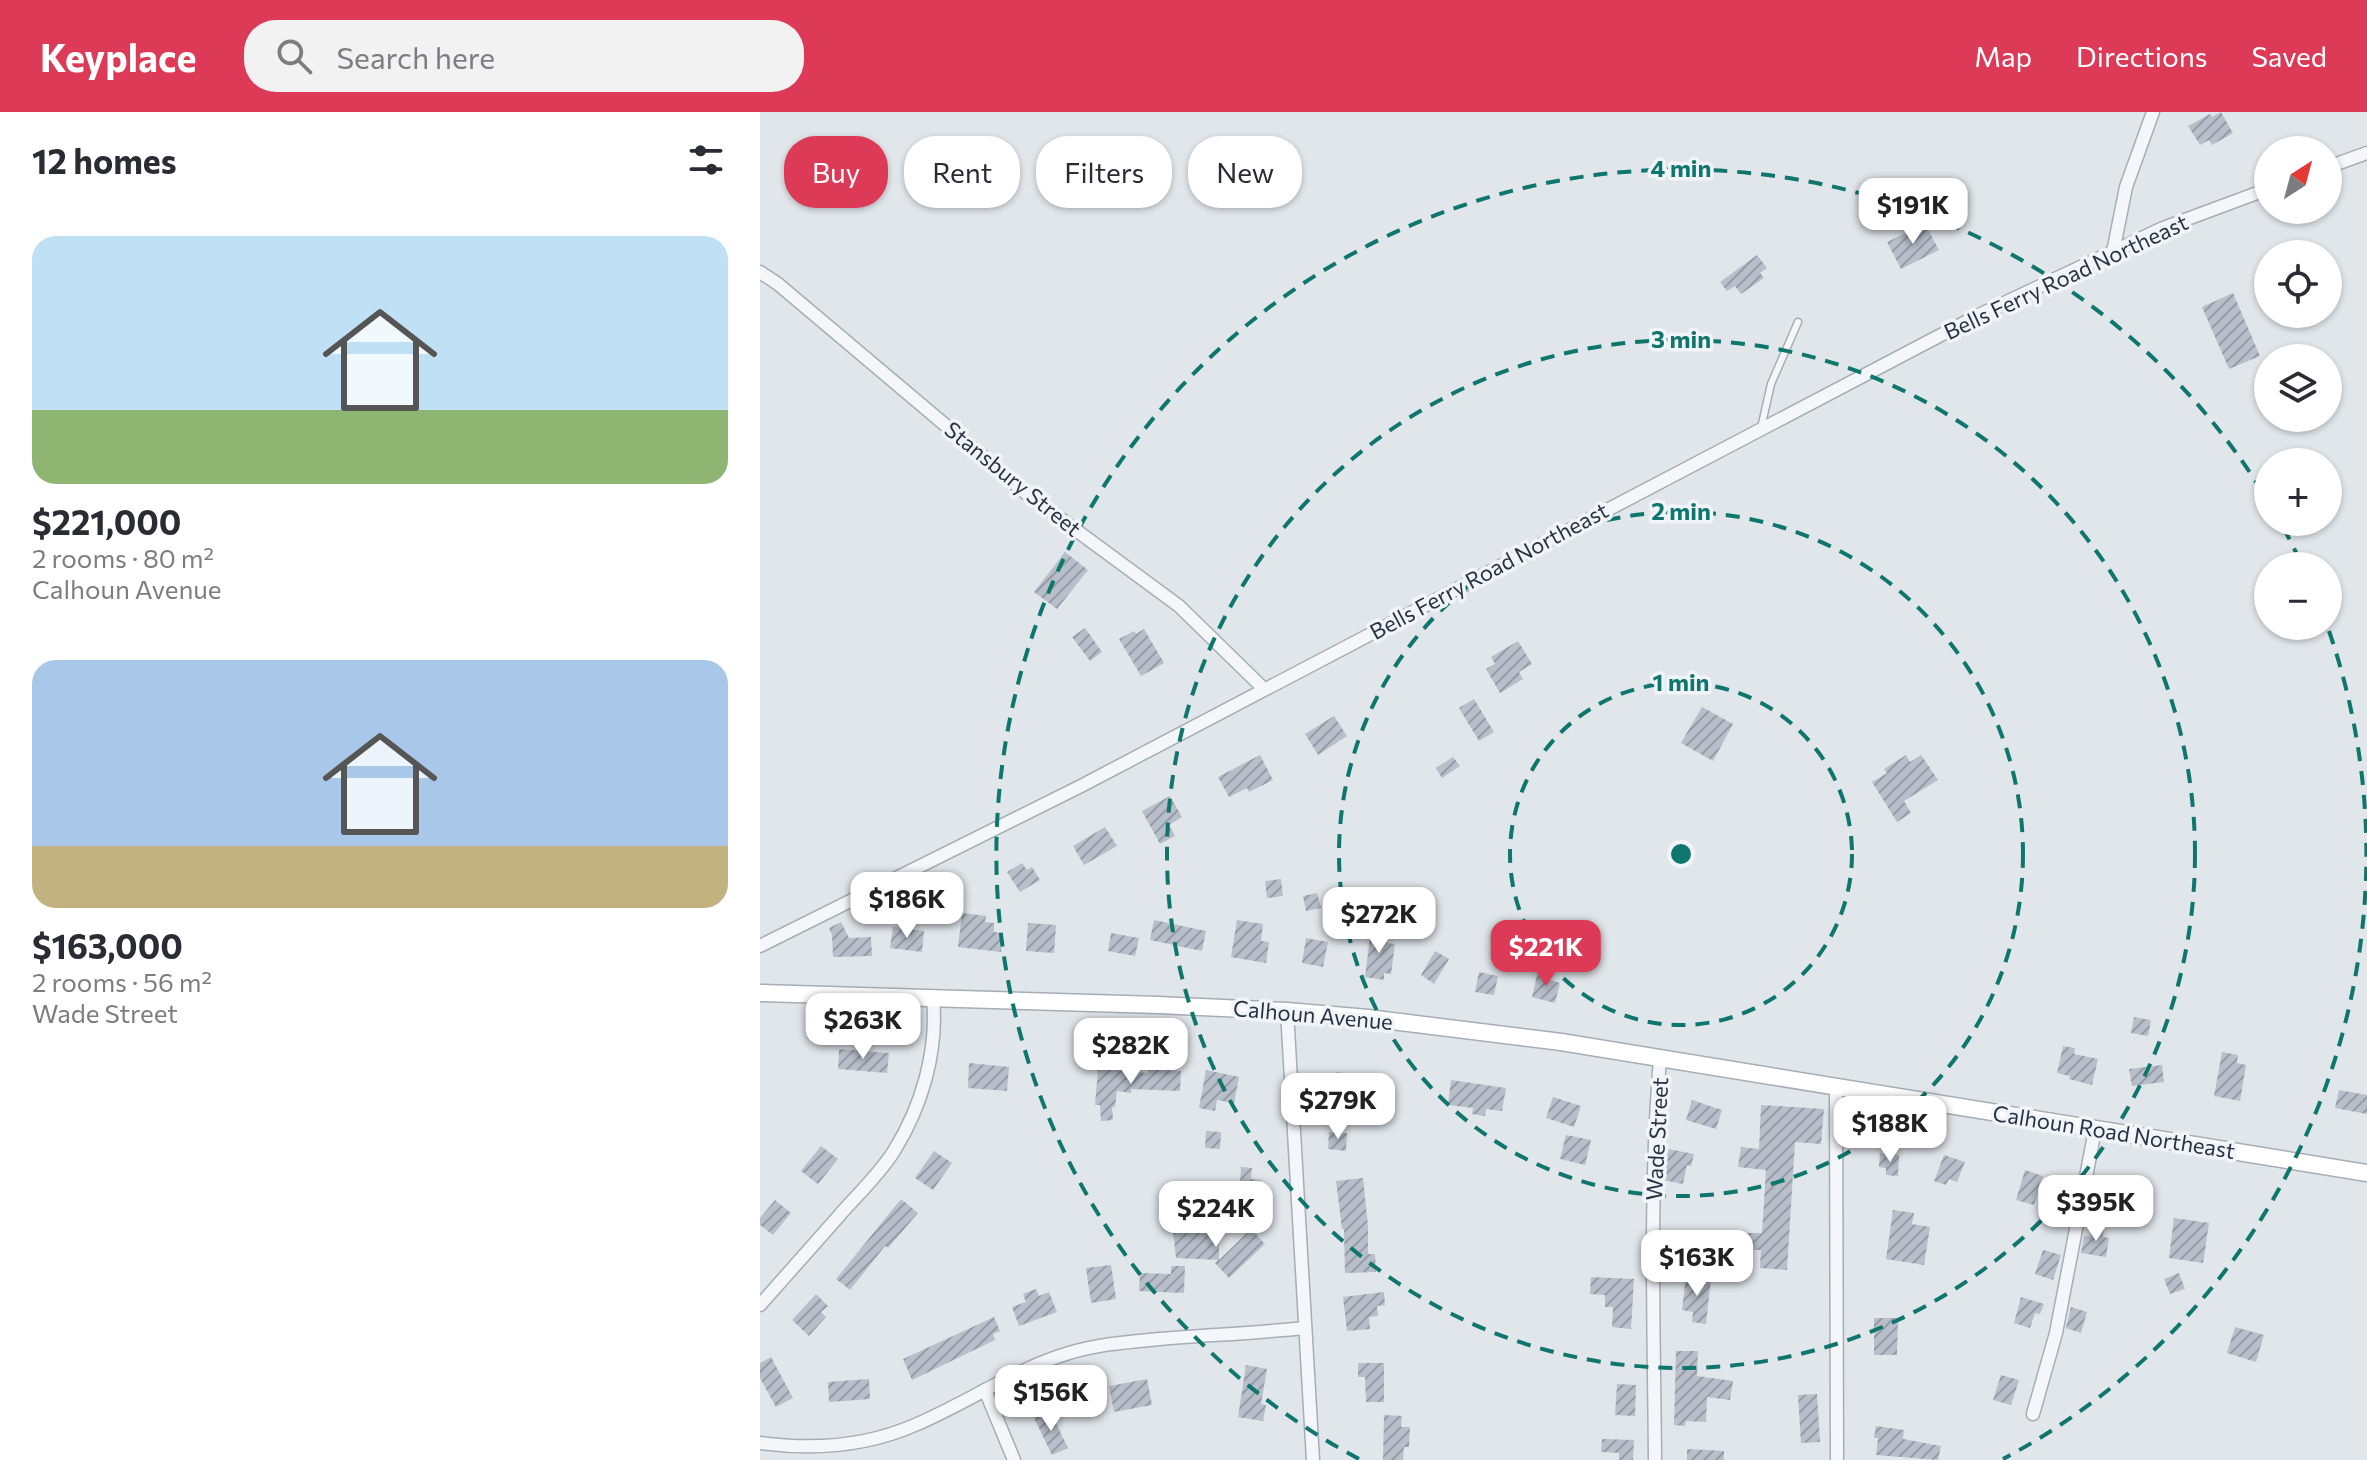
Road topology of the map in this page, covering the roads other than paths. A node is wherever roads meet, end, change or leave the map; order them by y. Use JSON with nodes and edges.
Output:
{"nodes":[{"id":1,"x":2153,"y":112,"type":"edge"},
{"id":2,"x":2367,"y":153,"type":"edge"},
{"id":3,"x":2342,"y":162,"type":"edge"},
{"id":4,"x":2254,"y":194,"type":"edge"},
{"id":5,"x":2113,"y":252,"type":"junction"},
{"id":6,"x":760,"y":272,"type":"edge"},
{"id":7,"x":1798,"y":322,"type":"dead end"},
{"id":8,"x":1761,"y":428,"type":"junction"},
{"id":9,"x":1264,"y":689,"type":"junction"},
{"id":10,"x":760,"y":946,"type":"edge"},
{"id":11,"x":760,"y":993,"type":"edge"},
{"id":12,"x":933,"y":998,"type":"junction"},
{"id":13,"x":1287,"y":1011,"type":"junction"},
{"id":14,"x":1660,"y":1059,"type":"junction"},
{"id":15,"x":1719,"y":1068,"type":"joint"},
{"id":16,"x":1836,"y":1087,"type":"junction"},
{"id":17,"x":2095,"y":1130,"type":"junction"},
{"id":18,"x":2367,"y":1173,"type":"edge"},
{"id":19,"x":760,"y":1305,"type":"edge"},
{"id":20,"x":1305,"y":1328,"type":"junction"},
{"id":21,"x":985,"y":1390,"type":"junction"},
{"id":22,"x":2033,"y":1414,"type":"dead end"},
{"id":23,"x":760,"y":1443,"type":"edge"},
{"id":24,"x":1014,"y":1460,"type":"edge"},
{"id":25,"x":1313,"y":1460,"type":"edge"},
{"id":26,"x":1655,"y":1460,"type":"edge"},
{"id":27,"x":1837,"y":1460,"type":"edge"}],
"edges":[{"from":1,"to":5,"type":"street"},
{"from":2,"to":3,"type":"street"},
{"from":4,"to":5,"type":"street","name":"Bells Ferry Road Northeast"},
{"from":5,"to":8,"type":"street","name":"Bells Ferry Road Northeast"},
{"from":6,"to":9,"type":"street","name":"Stansbury Street"},
{"from":7,"to":8,"type":"lane"},
{"from":8,"to":9,"type":"street","name":"Bells Ferry Road Northeast"},
{"from":9,"to":10,"type":"street","name":"Bells Ferry Road Northeast"},
{"from":11,"to":12,"type":"street","name":"Calhoun Avenue"},
{"from":12,"to":13,"type":"street","name":"Calhoun Avenue"},
{"from":12,"to":19,"type":"street"},
{"from":13,"to":14,"type":"street","name":"Calhoun Avenue"},
{"from":13,"to":20,"type":"street"},
{"from":14,"to":15,"type":"street","name":"Calhoun Avenue"},
{"from":14,"to":26,"type":"street","name":"Wade Street"},
{"from":15,"to":16,"type":"street","name":"Calhoun Road Northeast"},
{"from":16,"to":17,"type":"street","name":"Calhoun Road Northeast"},
{"from":16,"to":27,"type":"street"},
{"from":17,"to":18,"type":"street","name":"Calhoun Road Northeast"},
{"from":17,"to":22,"type":"street"},
{"from":20,"to":21,"type":"street"},
{"from":20,"to":25,"type":"street"},
{"from":21,"to":23,"type":"street"},
{"from":21,"to":24,"type":"street"}]}
